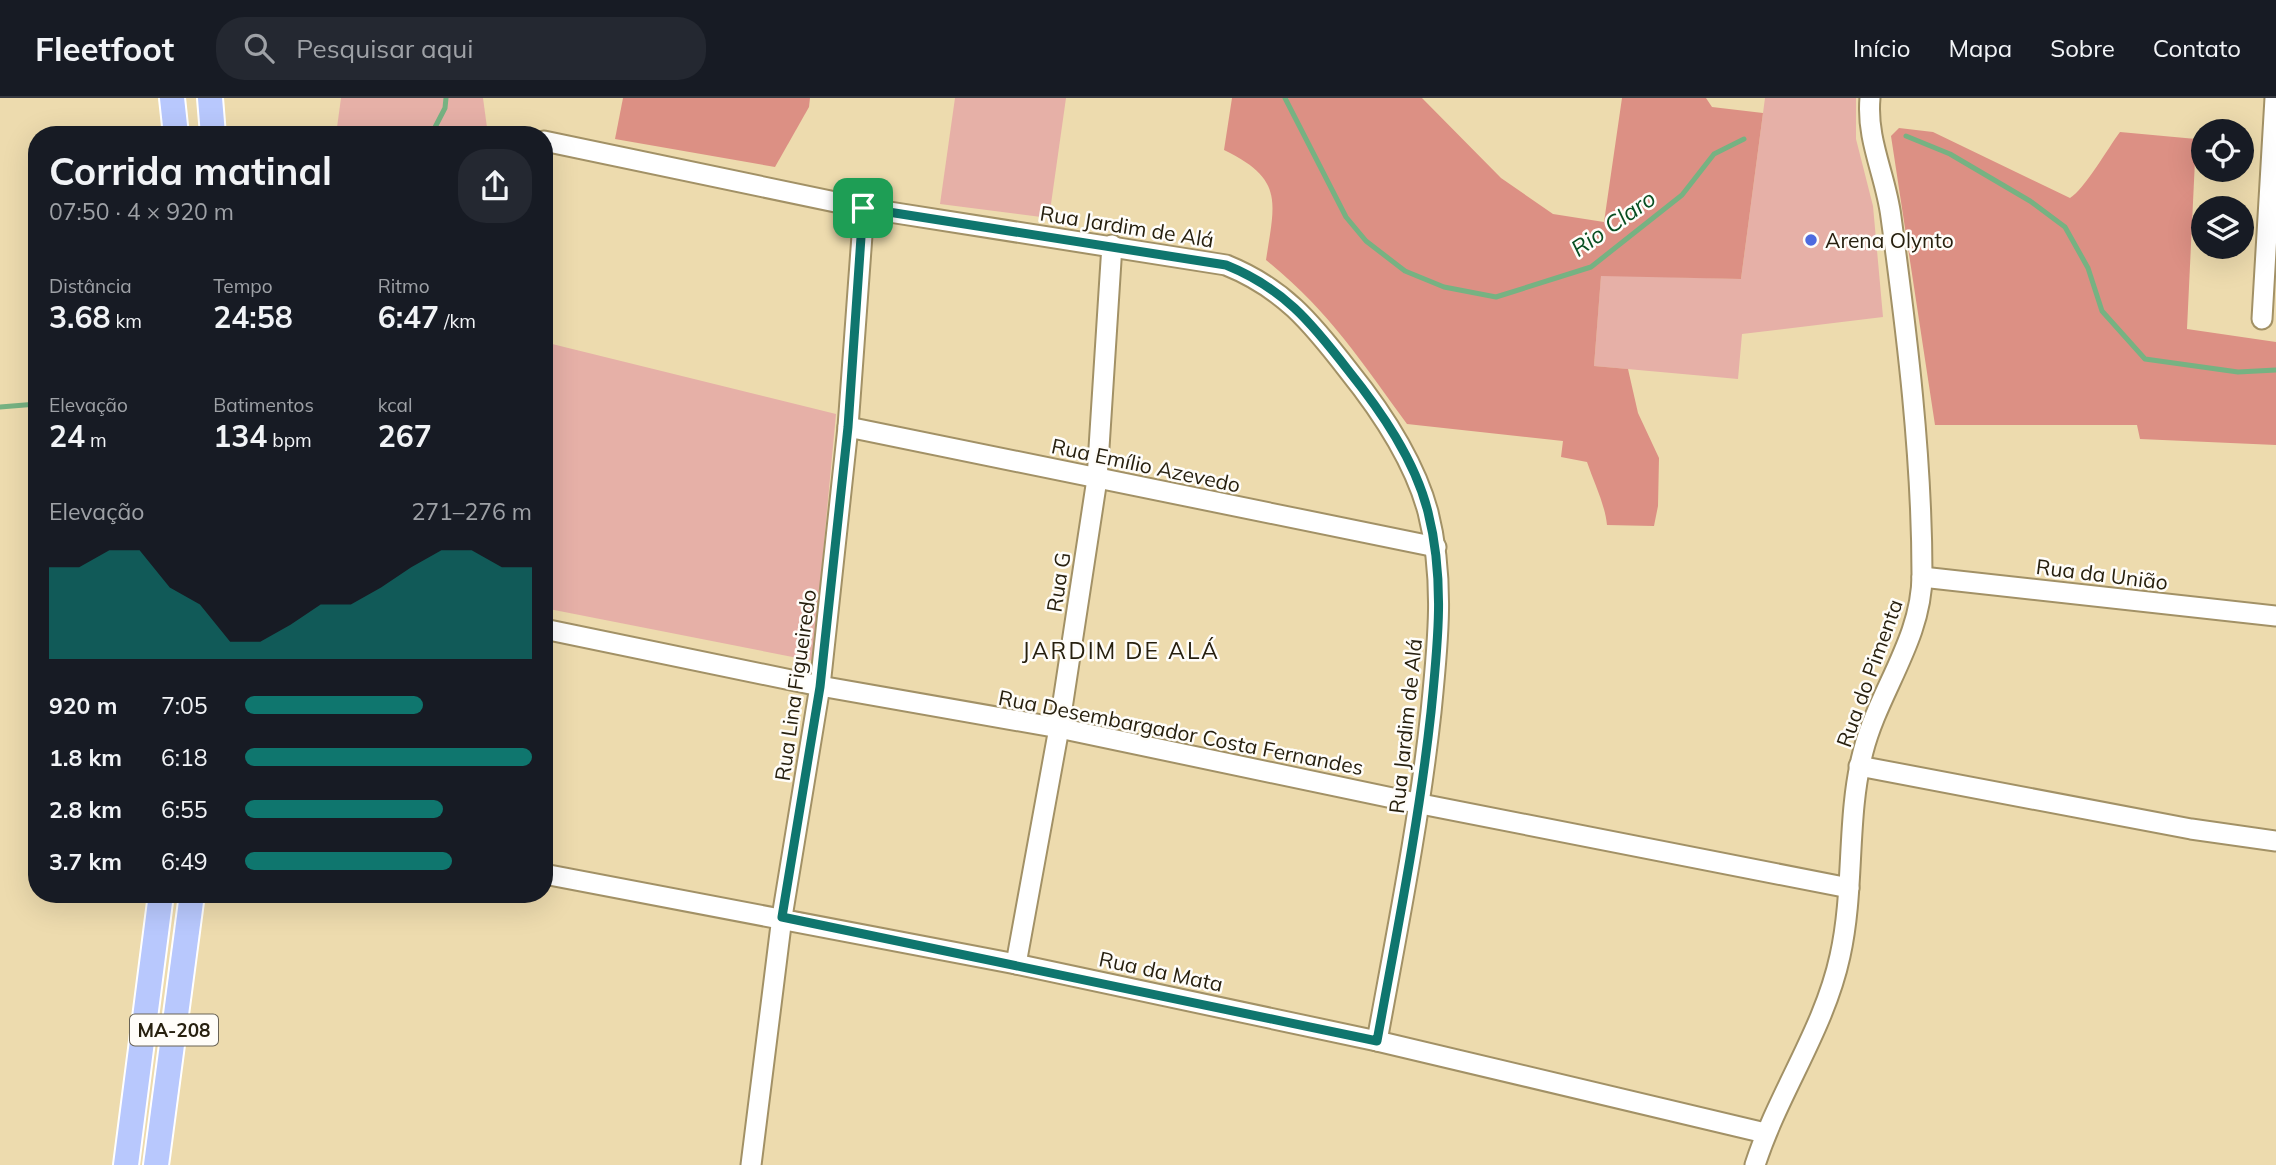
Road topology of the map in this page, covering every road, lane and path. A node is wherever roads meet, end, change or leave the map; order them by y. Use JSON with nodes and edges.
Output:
{"nodes":[{"id":1,"x":172,"y":98,"type":"edge"},
{"id":2,"x":210,"y":98,"type":"edge"},
{"id":3,"x":1871,"y":98,"type":"edge"},
{"id":4,"x":2275,"y":98,"type":"edge"},
{"id":5,"x":175,"y":126,"type":"edge"},
{"id":6,"x":212,"y":126,"type":"edge"},
{"id":7,"x":553,"y":143,"type":"edge"},
{"id":8,"x":863,"y":208,"type":"junction"},
{"id":9,"x":1112,"y":245,"type":"junction"},
{"id":10,"x":2262,"y":318,"type":"dead end"},
{"id":11,"x":848,"y":427,"type":"junction"},
{"id":12,"x":1097,"y":479,"type":"junction"},
{"id":13,"x":1436,"y":547,"type":"junction"},
{"id":14,"x":1922,"y":577,"type":"junction"},
{"id":15,"x":2276,"y":616,"type":"edge"},
{"id":16,"x":553,"y":631,"type":"edge"},
{"id":17,"x":820,"y":687,"type":"junction"},
{"id":18,"x":1059,"y":728,"type":"junction"},
{"id":19,"x":1860,"y":766,"type":"junction"},
{"id":20,"x":1421,"y":804,"type":"junction"},
{"id":21,"x":2276,"y":841,"type":"edge"},
{"id":22,"x":553,"y":876,"type":"edge"},
{"id":23,"x":1849,"y":888,"type":"junction"},
{"id":24,"x":160,"y":903,"type":"edge"},
{"id":25,"x":191,"y":903,"type":"edge"},
{"id":26,"x":782,"y":917,"type":"junction"},
{"id":27,"x":1016,"y":964,"type":"junction"},
{"id":28,"x":1377,"y":1041,"type":"junction"},
{"id":29,"x":1765,"y":1133,"type":"junction"},
{"id":30,"x":126,"y":1165,"type":"edge"},
{"id":31,"x":156,"y":1165,"type":"edge"},
{"id":32,"x":751,"y":1165,"type":"edge"},
{"id":33,"x":1755,"y":1165,"type":"edge"}],
"edges":[{"from":1,"to":5,"type":"main road"},
{"from":2,"to":6,"type":"main road"},
{"from":3,"to":14,"type":"street","name":"Rua do Pimenta"},
{"from":4,"to":10,"type":"street"},
{"from":7,"to":8,"type":"street","name":"Rua Jardim de Alá"},
{"from":8,"to":9,"type":"street","name":"Rua Jardim de Alá"},
{"from":8,"to":11,"type":"street","name":"Rua Lina Figueiredo"},
{"from":9,"to":12,"type":"street","name":"Rua G"},
{"from":9,"to":13,"type":"street","name":"Rua Jardim de Alá"},
{"from":11,"to":12,"type":"street","name":"Rua Emílio Azevedo"},
{"from":11,"to":17,"type":"street","name":"Rua Lina Figueiredo"},
{"from":12,"to":13,"type":"street","name":"Rua Emílio Azevedo"},
{"from":12,"to":18,"type":"street","name":"Rua G"},
{"from":13,"to":20,"type":"street","name":"Rua Jardim de Alá"},
{"from":14,"to":15,"type":"street","name":"Rua da União"},
{"from":14,"to":19,"type":"street","name":"Rua do Pimenta"},
{"from":16,"to":17,"type":"street","name":"Rua Desembargador Costa Fernandes"},
{"from":17,"to":18,"type":"street","name":"Rua Desembargador Costa Fernandes"},
{"from":17,"to":26,"type":"street","name":"Rua Lina Figueiredo"},
{"from":18,"to":20,"type":"street","name":"Rua Desembargador Costa Fernandes"},
{"from":18,"to":27,"type":"street","name":"Rua G"},
{"from":19,"to":21,"type":"street"},
{"from":19,"to":23,"type":"street","name":"Rua do Pimenta"},
{"from":20,"to":23,"type":"street","name":"Rua Desembargador Costa Fernandes"},
{"from":20,"to":28,"type":"street","name":"Rua Jardim de Alá"},
{"from":22,"to":26,"type":"street","name":"Rua da Mata"},
{"from":23,"to":29,"type":"street","name":"Rua do Pimenta"},
{"from":24,"to":30,"type":"main road","number":"MA-208"},
{"from":25,"to":31,"type":"main road","number":"MA-208"},
{"from":26,"to":27,"type":"street","name":"Rua da Mata"},
{"from":26,"to":32,"type":"street","name":"Rua Lina Figueiredo"},
{"from":27,"to":28,"type":"street","name":"Rua da Mata"},
{"from":28,"to":29,"type":"street","name":"Rua da Mata"},
{"from":29,"to":33,"type":"street","name":"Rua do Pimenta"}]}
